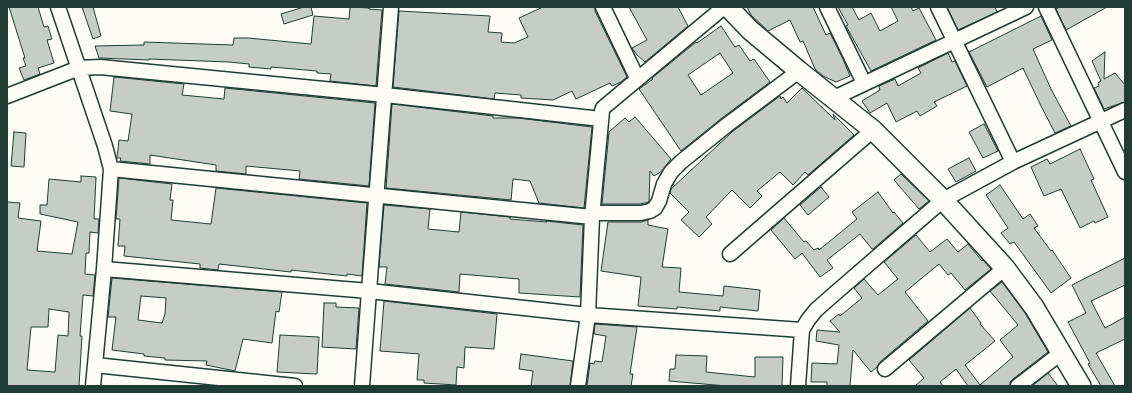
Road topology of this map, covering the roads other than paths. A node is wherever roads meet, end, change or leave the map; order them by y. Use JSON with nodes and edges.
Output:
{"nodes":[{"id":1,"x":58,"y":7,"type":"edge"},
{"id":2,"x":391,"y":7,"type":"edge"},
{"id":3,"x":603,"y":7,"type":"edge"},
{"id":4,"x":724,"y":7,"type":"edge"},
{"id":5,"x":728,"y":7,"type":"edge"},
{"id":6,"x":827,"y":7,"type":"edge"},
{"id":7,"x":938,"y":7,"type":"edge"},
{"id":8,"x":1026,"y":7,"type":"edge"},
{"id":9,"x":1046,"y":7,"type":"edge"},
{"id":10,"x":955,"y":41,"type":"junction"},
{"id":11,"x":79,"y":68,"type":"junction"},
{"id":12,"x":799,"y":71,"type":"junction"},
{"id":13,"x":637,"y":78,"type":"junction"},
{"id":14,"x":864,"y":83,"type":"junction"},
{"id":15,"x":385,"y":95,"type":"junction"},
{"id":16,"x":7,"y":96,"type":"edge"},
{"id":17,"x":834,"y":98,"type":"junction"},
{"id":18,"x":1125,"y":110,"type":"edge"},
{"id":19,"x":601,"y":119,"type":"junction"},
{"id":20,"x":1101,"y":121,"type":"junction"},
{"id":21,"x":873,"y":130,"type":"junction"},
{"id":22,"x":1013,"y":162,"type":"junction"},
{"id":23,"x":111,"y":169,"type":"junction"},
{"id":24,"x":1125,"y":172,"type":"edge"},
{"id":25,"x":377,"y":195,"type":"junction"},
{"id":26,"x":943,"y":200,"type":"junction"},
{"id":27,"x":593,"y":215,"type":"junction"},
{"id":28,"x":730,"y":254,"type":"dead end"},
{"id":29,"x":1006,"y":268,"type":"junction"},
{"id":30,"x":104,"y":269,"type":"junction"},
{"id":31,"x":368,"y":291,"type":"junction"},
{"id":32,"x":588,"y":315,"type":"junction"},
{"id":33,"x":802,"y":330,"type":"junction"},
{"id":34,"x":1061,"y":353,"type":"junction"},
{"id":35,"x":95,"y":365,"type":"junction"},
{"id":36,"x":885,"y":369,"type":"dead end"},
{"id":37,"x":93,"y":386,"type":"edge"},
{"id":38,"x":295,"y":386,"type":"edge"},
{"id":39,"x":362,"y":386,"type":"edge"},
{"id":40,"x":578,"y":386,"type":"edge"},
{"id":41,"x":798,"y":386,"type":"edge"},
{"id":42,"x":1018,"y":386,"type":"edge"},
{"id":43,"x":1081,"y":386,"type":"edge"}],
"edges":[{"from":1,"to":11,"type":"street"},
{"from":2,"to":15,"type":"street"},
{"from":3,"to":13,"type":"street"},
{"from":4,"to":13,"type":"street"},
{"from":5,"to":12,"type":"street"},
{"from":6,"to":14,"type":"street"},
{"from":7,"to":10,"type":"street"},
{"from":8,"to":10,"type":"street"},
{"from":9,"to":20,"type":"street"},
{"from":10,"to":14,"type":"street"},
{"from":10,"to":22,"type":"street"},
{"from":11,"to":15,"type":"street"},
{"from":11,"to":16,"type":"street"},
{"from":11,"to":23,"type":"street"},
{"from":12,"to":17,"type":"street"},
{"from":12,"to":27,"type":"street"},
{"from":13,"to":19,"type":"street"},
{"from":14,"to":17,"type":"street"},
{"from":15,"to":19,"type":"street"},
{"from":15,"to":25,"type":"street"},
{"from":17,"to":21,"type":"street"},
{"from":18,"to":20,"type":"street"},
{"from":19,"to":27,"type":"street"},
{"from":20,"to":22,"type":"street"},
{"from":20,"to":24,"type":"street"},
{"from":21,"to":26,"type":"street"},
{"from":21,"to":28,"type":"street"},
{"from":22,"to":26,"type":"street"},
{"from":23,"to":25,"type":"street"},
{"from":23,"to":30,"type":"street"},
{"from":25,"to":27,"type":"street"},
{"from":25,"to":31,"type":"street"},
{"from":26,"to":29,"type":"street"},
{"from":26,"to":33,"type":"street"},
{"from":27,"to":32,"type":"street"},
{"from":29,"to":34,"type":"street"},
{"from":29,"to":36,"type":"street"},
{"from":30,"to":31,"type":"street"},
{"from":30,"to":35,"type":"street"},
{"from":31,"to":32,"type":"street"},
{"from":31,"to":39,"type":"street"},
{"from":32,"to":33,"type":"street"},
{"from":32,"to":40,"type":"street"},
{"from":33,"to":41,"type":"street"},
{"from":34,"to":42,"type":"street"},
{"from":34,"to":43,"type":"street"},
{"from":35,"to":37,"type":"street"},
{"from":35,"to":38,"type":"street"}]}
